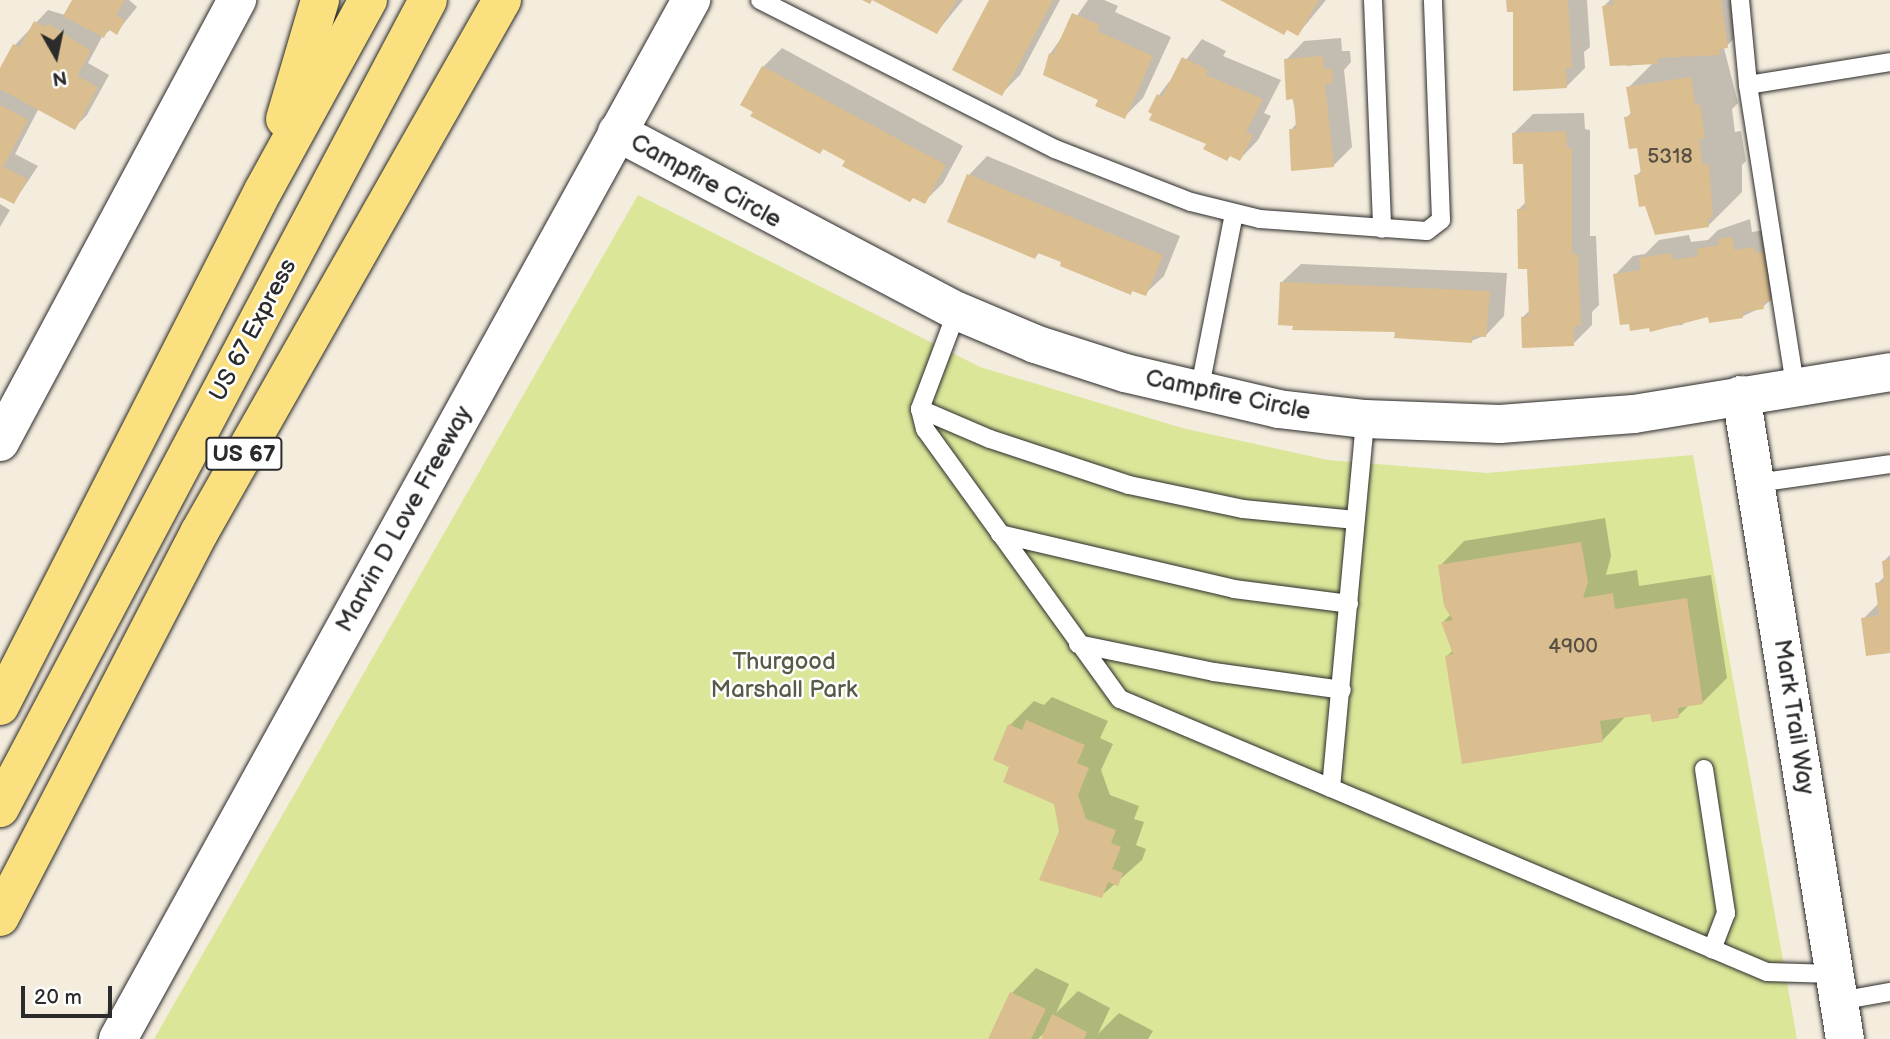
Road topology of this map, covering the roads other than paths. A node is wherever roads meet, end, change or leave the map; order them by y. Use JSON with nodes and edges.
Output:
{"nodes":[{"id":1,"x":237,"y":0,"type":"edge"},
{"id":2,"x":320,"y":0,"type":"edge"},
{"id":3,"x":368,"y":0,"type":"edge"},
{"id":4,"x":428,"y":0,"type":"edge"},
{"id":5,"x":502,"y":0,"type":"edge"},
{"id":6,"x":691,"y":0,"type":"edge"},
{"id":7,"x":760,"y":0,"type":"edge"},
{"id":8,"x":1373,"y":0,"type":"edge"},
{"id":9,"x":1433,"y":0,"type":"edge"},
{"id":10,"x":1743,"y":0,"type":"edge"},
{"id":11,"x":1890,"y":62,"type":"edge"},
{"id":12,"x":1748,"y":85,"type":"junction"},
{"id":13,"x":617,"y":132,"type":"junction"},
{"id":14,"x":263,"y":191,"type":"junction"},
{"id":15,"x":1234,"y":214,"type":"junction"},
{"id":16,"x":1382,"y":229,"type":"junction"},
{"id":17,"x":957,"y":311,"type":"junction"},
{"id":18,"x":1890,"y":372,"type":"edge"},
{"id":19,"x":1795,"y":386,"type":"junction"},
{"id":20,"x":1199,"y":392,"type":"junction"},
{"id":21,"x":1741,"y":395,"type":"junction"},
{"id":22,"x":920,"y":409,"type":"junction"},
{"id":23,"x":1365,"y":419,"type":"junction"},
{"id":24,"x":0,"y":442,"type":"edge"},
{"id":25,"x":1890,"y":464,"type":"edge"},
{"id":26,"x":1757,"y":483,"type":"junction"},
{"id":27,"x":1355,"y":520,"type":"junction"},
{"id":28,"x":1000,"y":534,"type":"junction"},
{"id":29,"x":1349,"y":604,"type":"junction"},
{"id":30,"x":1078,"y":643,"type":"junction"},
{"id":31,"x":1342,"y":690,"type":"junction"},
{"id":32,"x":0,"y":706,"type":"edge"},
{"id":33,"x":1704,"y":769,"type":"dead end"},
{"id":34,"x":1331,"y":788,"type":"junction"},
{"id":35,"x":0,"y":808,"type":"edge"},
{"id":36,"x":0,"y":916,"type":"edge"},
{"id":37,"x":1712,"y":949,"type":"junction"},
{"id":38,"x":1837,"y":987,"type":"junction"},
{"id":39,"x":1890,"y":992,"type":"edge"},
{"id":40,"x":118,"y":1039,"type":"edge"},
{"id":41,"x":1845,"y":1039,"type":"edge"}],
"edges":[{"from":1,"to":24,"type":"street"},
{"from":2,"to":14,"type":"highway"},
{"from":3,"to":14,"type":"highway"},
{"from":4,"to":35,"type":"highway","name":"US 67 Express"},
{"from":5,"to":36,"type":"highway","number":"US 67"},
{"from":6,"to":13,"type":"street","name":"Marvin D Love Freeway"},
{"from":7,"to":15,"type":"lane"},
{"from":8,"to":16,"type":"lane"},
{"from":9,"to":16,"type":"lane"},
{"from":10,"to":12,"type":"lane"},
{"from":11,"to":12,"type":"lane"},
{"from":12,"to":19,"type":"lane"},
{"from":13,"to":17,"type":"street","name":"Campfire Circle"},
{"from":13,"to":40,"type":"street","name":"Marvin D Love Freeway"},
{"from":14,"to":32,"type":"highway"},
{"from":15,"to":16,"type":"lane"},
{"from":15,"to":20,"type":"lane"},
{"from":17,"to":20,"type":"street","name":"Campfire Circle"},
{"from":17,"to":22,"type":"lane"},
{"from":18,"to":19,"type":"street","name":"Campfire Circle"},
{"from":19,"to":21,"type":"street","name":"Campfire Circle"},
{"from":20,"to":23,"type":"street","name":"Campfire Circle"},
{"from":21,"to":23,"type":"street","name":"Campfire Circle"},
{"from":21,"to":26,"type":"street","name":"Mark Trail Way"},
{"from":22,"to":27,"type":"lane"},
{"from":22,"to":28,"type":"lane"},
{"from":23,"to":27,"type":"lane"},
{"from":25,"to":26,"type":"lane"},
{"from":26,"to":38,"type":"street","name":"Mark Trail Way"},
{"from":27,"to":29,"type":"lane"},
{"from":28,"to":29,"type":"lane"},
{"from":28,"to":30,"type":"lane"},
{"from":29,"to":31,"type":"lane"},
{"from":30,"to":31,"type":"lane"},
{"from":30,"to":34,"type":"lane"},
{"from":31,"to":34,"type":"lane"},
{"from":33,"to":37,"type":"lane"},
{"from":34,"to":37,"type":"lane"},
{"from":37,"to":38,"type":"lane"},
{"from":38,"to":39,"type":"lane"},
{"from":38,"to":41,"type":"street","name":"Mark Trail Way"}]}
